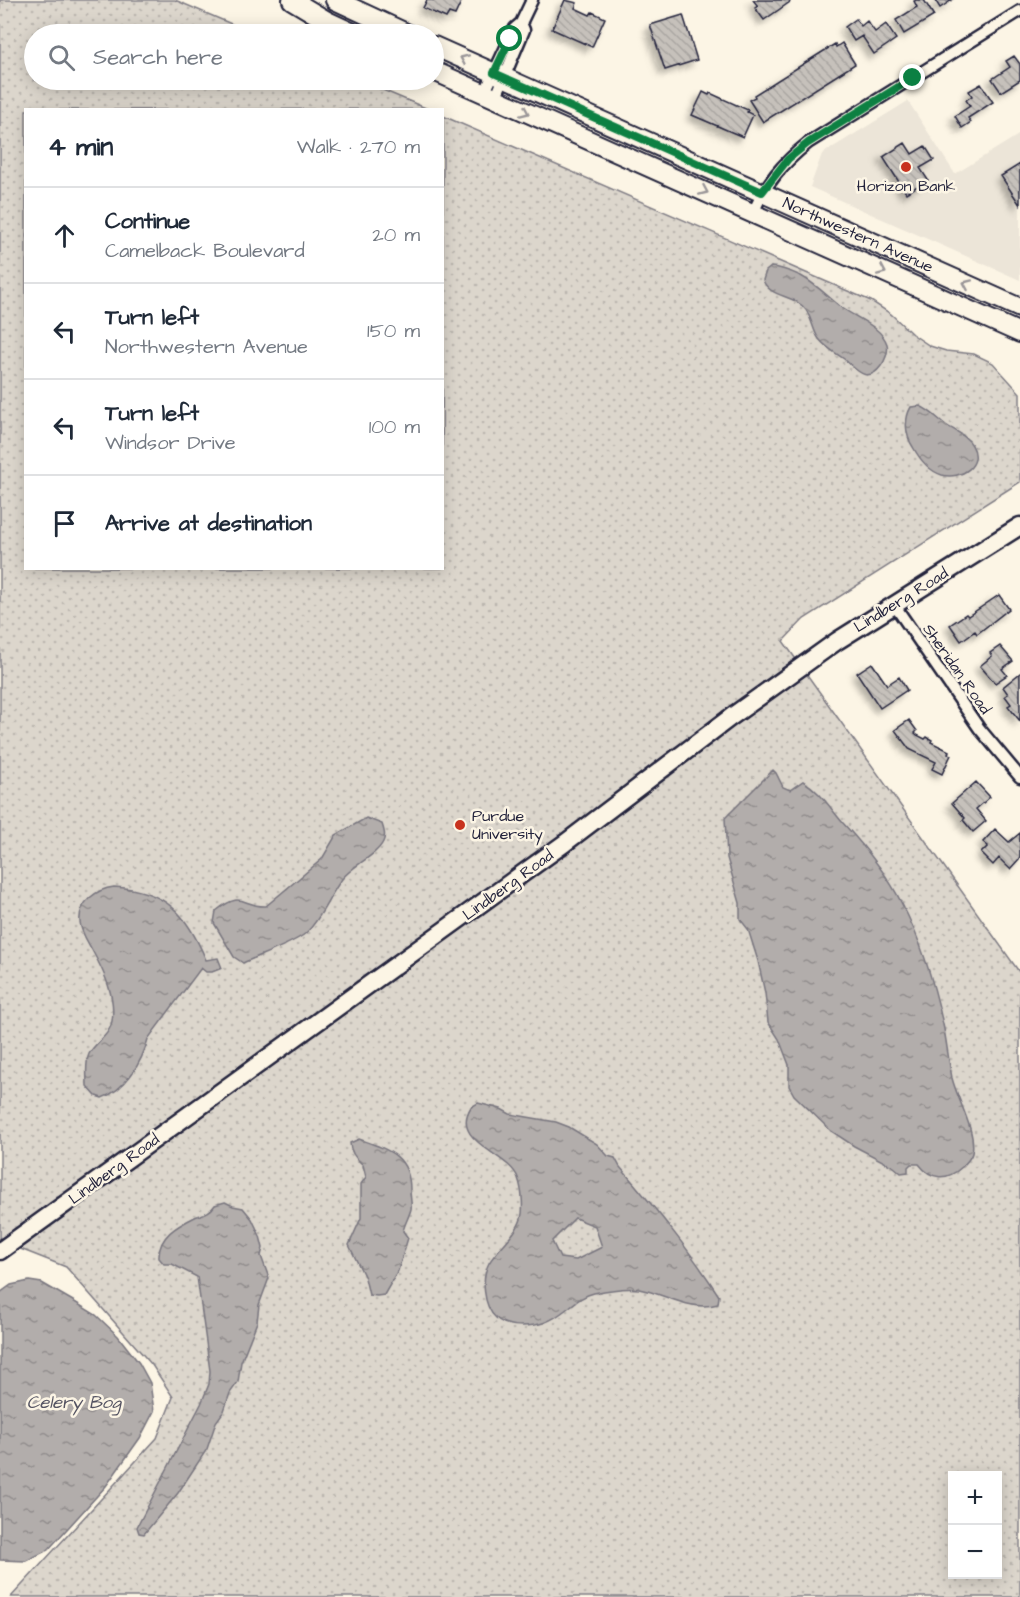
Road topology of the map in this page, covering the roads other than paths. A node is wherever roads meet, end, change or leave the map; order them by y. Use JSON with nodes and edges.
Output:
{"nodes":[{"id":1,"x":292,"y":0,"type":"edge"},
{"id":2,"x":335,"y":0,"type":"edge"},
{"id":3,"x":532,"y":0,"type":"edge"},
{"id":4,"x":1020,"y":11,"type":"edge"},
{"id":5,"x":333,"y":24,"type":"edge"},
{"id":6,"x":387,"y":24,"type":"edge"},
{"id":7,"x":444,"y":50,"type":"edge"},
{"id":8,"x":499,"y":75,"type":"junction"},
{"id":9,"x":444,"y":76,"type":"edge"},
{"id":10,"x":490,"y":97,"type":"junction"},
{"id":11,"x":762,"y":192,"type":"junction"},
{"id":12,"x":753,"y":213,"type":"junction"},
{"id":13,"x":1020,"y":308,"type":"edge"},
{"id":14,"x":1020,"y":333,"type":"edge"},
{"id":15,"x":1020,"y":526,"type":"edge"},
{"id":16,"x":893,"y":603,"type":"junction"},
{"id":17,"x":1020,"y":777,"type":"edge"},
{"id":18,"x":0,"y":1251,"type":"edge"}],
"edges":[{"from":1,"to":5,"type":"main road"},
{"from":2,"to":6,"type":"main road"},
{"from":3,"to":8,"type":"street"},
{"from":4,"to":11,"type":"street"},
{"from":8,"to":7,"type":"main road","name":"Northwestern Avenue","one_way":true},
{"from":8,"to":10,"type":"street"},
{"from":8,"to":11,"type":"main road","name":"Northwestern Avenue"},
{"from":9,"to":10,"type":"main road","name":"Northwestern Avenue"},
{"from":10,"to":12,"type":"main road","name":"Northwestern Avenue","one_way":true},
{"from":11,"to":12,"type":"street"},
{"from":13,"to":11,"type":"main road","name":"Northwestern Avenue","one_way":true},
{"from":12,"to":14,"type":"main road","name":"Northwestern Avenue","one_way":true},
{"from":15,"to":16,"type":"main road","name":"Lindberg Road"},
{"from":16,"to":17,"type":"street","name":"Sheridan Road"},
{"from":16,"to":18,"type":"main road","name":"Lindberg Road"}]}
